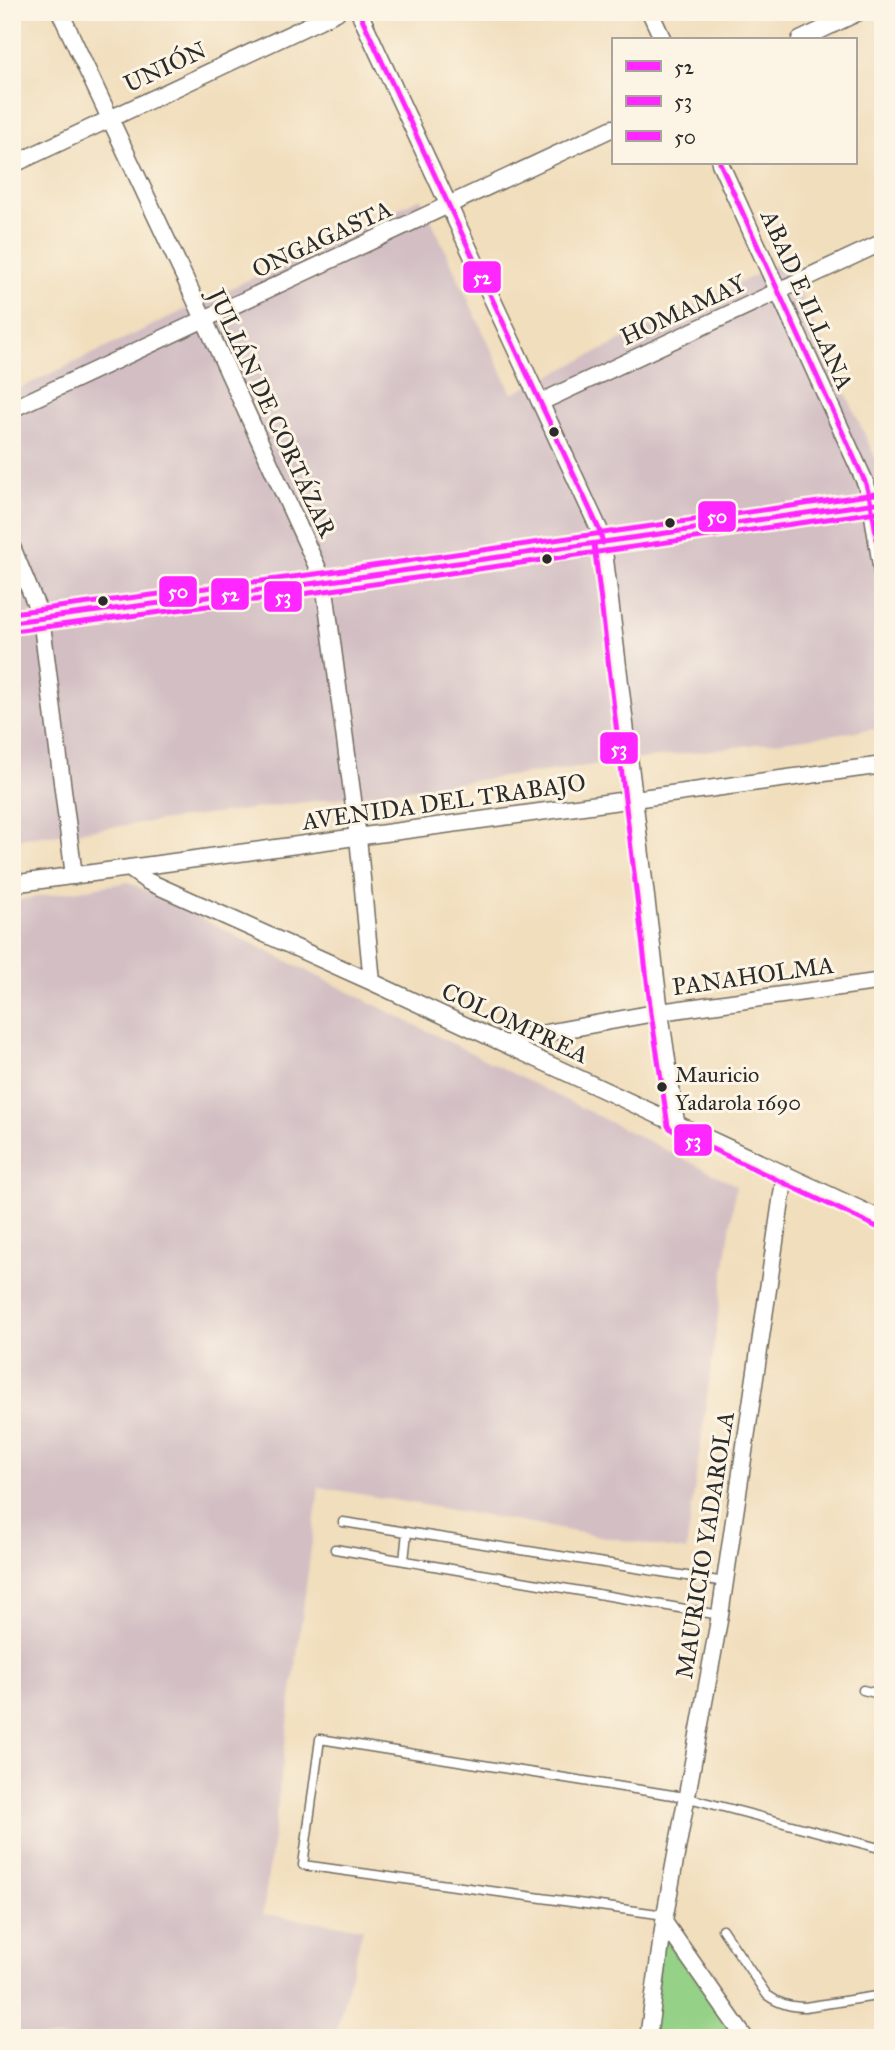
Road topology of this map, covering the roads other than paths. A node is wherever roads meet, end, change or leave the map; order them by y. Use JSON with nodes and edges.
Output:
{"nodes":[{"id":1,"x":60,"y":12,"type":"edge"},
{"id":2,"x":337,"y":12,"type":"edge"},
{"id":3,"x":359,"y":12,"type":"edge"},
{"id":4,"x":650,"y":12,"type":"edge"},
{"id":5,"x":859,"y":12,"type":"edge"},
{"id":6,"x":662,"y":38,"type":"edge"},
{"id":7,"x":804,"y":38,"type":"edge"},
{"id":8,"x":110,"y":118,"type":"junction"},
{"id":9,"x":612,"y":128,"type":"edge"},
{"id":10,"x":720,"y":164,"type":"edge"},
{"id":11,"x":12,"y":165,"type":"edge"},
{"id":12,"x":449,"y":204,"type":"junction"},
{"id":13,"x":883,"y":242,"type":"edge"},
{"id":14,"x":777,"y":291,"type":"junction"},
{"id":15,"x":204,"y":319,"type":"junction"},
{"id":16,"x":541,"y":402,"type":"junction"},
{"id":17,"x":12,"y":409,"type":"edge"},
{"id":18,"x":877,"y":503,"type":"edge"},
{"id":19,"x":603,"y":543,"type":"junction"},
{"id":20,"x":12,"y":547,"type":"edge"},
{"id":21,"x":883,"y":578,"type":"edge"},
{"id":22,"x":324,"y":582,"type":"junction"},
{"id":23,"x":41,"y":617,"type":"junction"},
{"id":24,"x":12,"y":622,"type":"edge"},
{"id":25,"x":883,"y":765,"type":"edge"},
{"id":26,"x":634,"y":799,"type":"junction"},
{"id":27,"x":358,"y":837,"type":"junction"},
{"id":28,"x":129,"y":868,"type":"junction"},
{"id":29,"x":74,"y":876,"type":"junction"},
{"id":30,"x":12,"y":884,"type":"edge"},
{"id":31,"x":883,"y":981,"type":"edge"},
{"id":32,"x":372,"y":982,"type":"junction"},
{"id":33,"x":660,"y":1012,"type":"junction"},
{"id":34,"x":507,"y":1045,"type":"junction"},
{"id":35,"x":676,"y":1122,"type":"junction"},
{"id":36,"x":785,"y":1174,"type":"junction"},
{"id":37,"x":875,"y":1212,"type":"edge"},
{"id":38,"x":883,"y":1220,"type":"edge"},
{"id":39,"x":344,"y":1522,"type":"dead end"},
{"id":40,"x":407,"y":1532,"type":"junction"},
{"id":41,"x":335,"y":1549,"type":"dead end"},
{"id":42,"x":404,"y":1561,"type":"junction"},
{"id":43,"x":724,"y":1582,"type":"junction"},
{"id":44,"x":720,"y":1615,"type":"junction"},
{"id":45,"x":863,"y":1690,"type":"dead end"},
{"id":46,"x":883,"y":1695,"type":"edge"},
{"id":47,"x":685,"y":1797,"type":"junction"},
{"id":48,"x":883,"y":1849,"type":"edge"},
{"id":49,"x":664,"y":1919,"type":"junction"},
{"id":50,"x":722,"y":1929,"type":"dead end"},
{"id":51,"x":883,"y":1995,"type":"edge"},
{"id":52,"x":648,"y":2038,"type":"edge"},
{"id":53,"x":745,"y":2038,"type":"edge"}],
"edges":[{"from":1,"to":8,"type":"street","name":"JULIÁN DE CORTÁZAR"},
{"from":2,"to":8,"type":"street","name":"UNIÓN"},
{"from":3,"to":12,"type":"street"},
{"from":4,"to":6,"type":"street"},
{"from":5,"to":7,"type":"street"},
{"from":8,"to":11,"type":"street","name":"UNIÓN"},
{"from":8,"to":15,"type":"street","name":"JULIÁN DE CORTÁZAR"},
{"from":9,"to":12,"type":"street","name":"ONGAGASTA"},
{"from":10,"to":14,"type":"street","name":"ABAD E ILLANA"},
{"from":12,"to":15,"type":"street","name":"ONGAGASTA"},
{"from":12,"to":16,"type":"street"},
{"from":13,"to":14,"type":"street","name":"HOMAMAY"},
{"from":14,"to":16,"type":"street","name":"HOMAMAY"},
{"from":14,"to":18,"type":"street","name":"ABAD E ILLANA"},
{"from":15,"to":17,"type":"street","name":"ONGAGASTA"},
{"from":15,"to":22,"type":"street","name":"JULIÁN DE CORTÁZAR"},
{"from":16,"to":19,"type":"street"},
{"from":18,"to":19,"type":"main road"},
{"from":18,"to":21,"type":"street","name":"ABAD E ILLANA"},
{"from":19,"to":22,"type":"main road"},
{"from":19,"to":26,"type":"street"},
{"from":20,"to":23,"type":"street"},
{"from":22,"to":23,"type":"main road"},
{"from":22,"to":27,"type":"street","name":"JULIÁN DE CORTÁZAR"},
{"from":23,"to":24,"type":"main road"},
{"from":23,"to":29,"type":"street"},
{"from":25,"to":26,"type":"street","name":"AVENIDA DEL TRABAJO"},
{"from":26,"to":27,"type":"street","name":"AVENIDA DEL TRABAJO"},
{"from":26,"to":33,"type":"street"},
{"from":27,"to":28,"type":"street","name":"AVENIDA DEL TRABAJO"},
{"from":27,"to":32,"type":"street","name":"JULIÁN DE CORTÁZAR"},
{"from":28,"to":29,"type":"street","name":"AVENIDA DEL TRABAJO"},
{"from":28,"to":32,"type":"street","name":"COLOMPREA"},
{"from":29,"to":30,"type":"street","name":"AVENIDA DEL TRABAJO"},
{"from":31,"to":33,"type":"street","name":"PANAHOLMA"},
{"from":32,"to":34,"type":"street","name":"COLOMPREA"},
{"from":33,"to":34,"type":"street","name":"PANAHOLMA"},
{"from":33,"to":35,"type":"street"},
{"from":34,"to":35,"type":"street","name":"COLOMPREA"},
{"from":35,"to":36,"type":"street","name":"COLOMPREA"},
{"from":36,"to":37,"type":"street","name":"COLOMPREA"},
{"from":36,"to":43,"type":"street","name":"MAURICIO YADAROLA"},
{"from":37,"to":38,"type":"street","name":"COLOMPREA"},
{"from":39,"to":40,"type":"lane"},
{"from":40,"to":42,"type":"lane"},
{"from":40,"to":43,"type":"lane"},
{"from":41,"to":42,"type":"lane"},
{"from":42,"to":44,"type":"lane"},
{"from":43,"to":44,"type":"street","name":"MAURICIO YADAROLA"},
{"from":44,"to":47,"type":"street","name":"MAURICIO YADAROLA"},
{"from":45,"to":46,"type":"lane"},
{"from":47,"to":48,"type":"lane"},
{"from":47,"to":49,"type":"street","name":"MAURICIO YADAROLA"},
{"from":47,"to":49,"type":"lane"},
{"from":49,"to":52,"type":"street","name":"MAURICIO YADAROLA"},
{"from":49,"to":53,"type":"street"},
{"from":50,"to":51,"type":"lane"}]}
